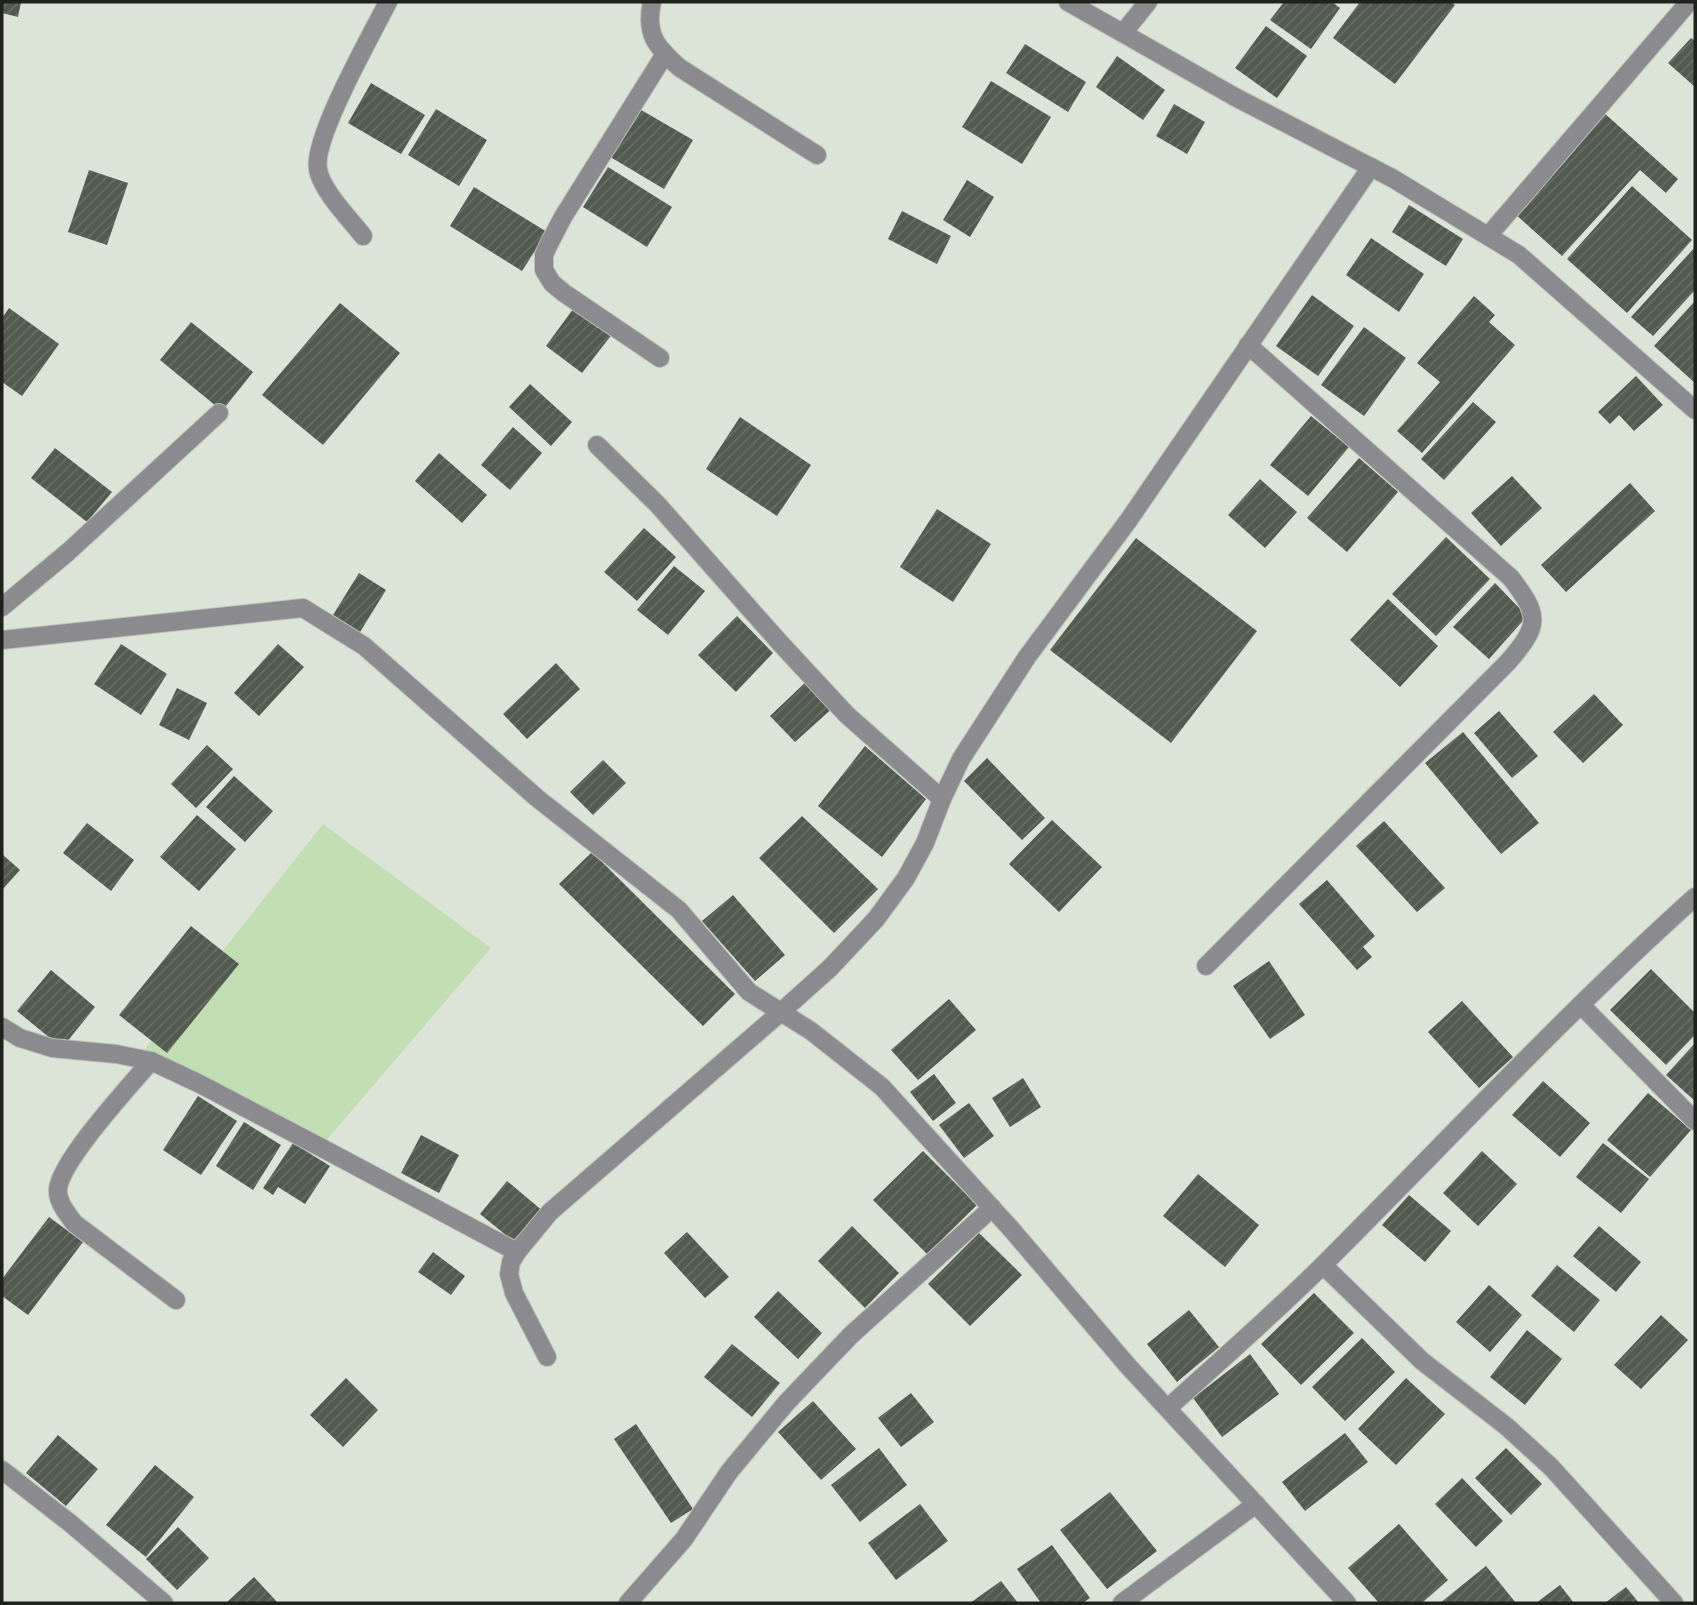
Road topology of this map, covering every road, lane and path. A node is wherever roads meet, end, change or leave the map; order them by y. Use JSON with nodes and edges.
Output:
{"nodes":[{"id":1,"x":388,"y":2,"type":"edge"},
{"id":2,"x":652,"y":2,"type":"edge"},
{"id":3,"x":1068,"y":2,"type":"edge"},
{"id":4,"x":1149,"y":2,"type":"edge"},
{"id":5,"x":1689,"y":2,"type":"edge"},
{"id":6,"x":1124,"y":33,"type":"junction"},
{"id":7,"x":665,"y":54,"type":"junction"},
{"id":8,"x":817,"y":155,"type":"dead end"},
{"id":9,"x":1371,"y":167,"type":"junction"},
{"id":10,"x":363,"y":236,"type":"dead end"},
{"id":11,"x":1488,"y":236,"type":"junction"},
{"id":12,"x":1248,"y":345,"type":"junction"},
{"id":13,"x":660,"y":358,"type":"dead end"},
{"id":14,"x":1695,"y":410,"type":"edge"},
{"id":15,"x":219,"y":413,"type":"dead end"},
{"id":16,"x":597,"y":444,"type":"dead end"},
{"id":17,"x":2,"y":607,"type":"edge"},
{"id":18,"x":2,"y":640,"type":"edge"},
{"id":19,"x":942,"y":799,"type":"junction"},
{"id":20,"x":1695,"y":897,"type":"edge"},
{"id":21,"x":1206,"y":966,"type":"dead end"},
{"id":22,"x":1581,"y":1005,"type":"junction"},
{"id":23,"x":781,"y":1012,"type":"junction"},
{"id":24,"x":2,"y":1027,"type":"edge"},
{"id":25,"x":151,"y":1061,"type":"junction"},
{"id":26,"x":1695,"y":1121,"type":"edge"},
{"id":27,"x":992,"y":1208,"type":"junction"},
{"id":28,"x":517,"y":1252,"type":"junction"},
{"id":29,"x":1323,"y":1265,"type":"junction"},
{"id":30,"x":176,"y":1300,"type":"dead end"},
{"id":31,"x":547,"y":1357,"type":"dead end"},
{"id":32,"x":1169,"y":1408,"type":"junction"},
{"id":33,"x":2,"y":1470,"type":"edge"},
{"id":34,"x":1256,"y":1504,"type":"junction"},
{"id":35,"x":164,"y":1603,"type":"edge"},
{"id":36,"x":628,"y":1603,"type":"edge"},
{"id":37,"x":1122,"y":1603,"type":"edge"},
{"id":38,"x":1348,"y":1603,"type":"edge"},
{"id":39,"x":1674,"y":1603,"type":"edge"}],
"edges":[{"from":1,"to":10,"type":"street"},
{"from":2,"to":7,"type":"street"},
{"from":3,"to":6,"type":"street"},
{"from":4,"to":6,"type":"street"},
{"from":5,"to":11,"type":"street"},
{"from":6,"to":9,"type":"street"},
{"from":7,"to":8,"type":"street"},
{"from":7,"to":13,"type":"street"},
{"from":9,"to":11,"type":"street"},
{"from":9,"to":12,"type":"street"},
{"from":11,"to":14,"type":"street"},
{"from":12,"to":19,"type":"street"},
{"from":12,"to":21,"type":"street"},
{"from":15,"to":17,"type":"street"},
{"from":16,"to":19,"type":"street"},
{"from":18,"to":23,"type":"street"},
{"from":19,"to":23,"type":"street"},
{"from":20,"to":22,"type":"street"},
{"from":22,"to":26,"type":"street"},
{"from":22,"to":29,"type":"street"},
{"from":23,"to":27,"type":"street"},
{"from":23,"to":28,"type":"street"},
{"from":24,"to":25,"type":"street"},
{"from":25,"to":28,"type":"street"},
{"from":25,"to":30,"type":"street"},
{"from":27,"to":32,"type":"street"},
{"from":27,"to":36,"type":"street"},
{"from":28,"to":31,"type":"street"},
{"from":29,"to":32,"type":"street"},
{"from":29,"to":39,"type":"street"},
{"from":32,"to":34,"type":"street"},
{"from":33,"to":35,"type":"street"},
{"from":34,"to":37,"type":"street"},
{"from":34,"to":38,"type":"street"}]}
